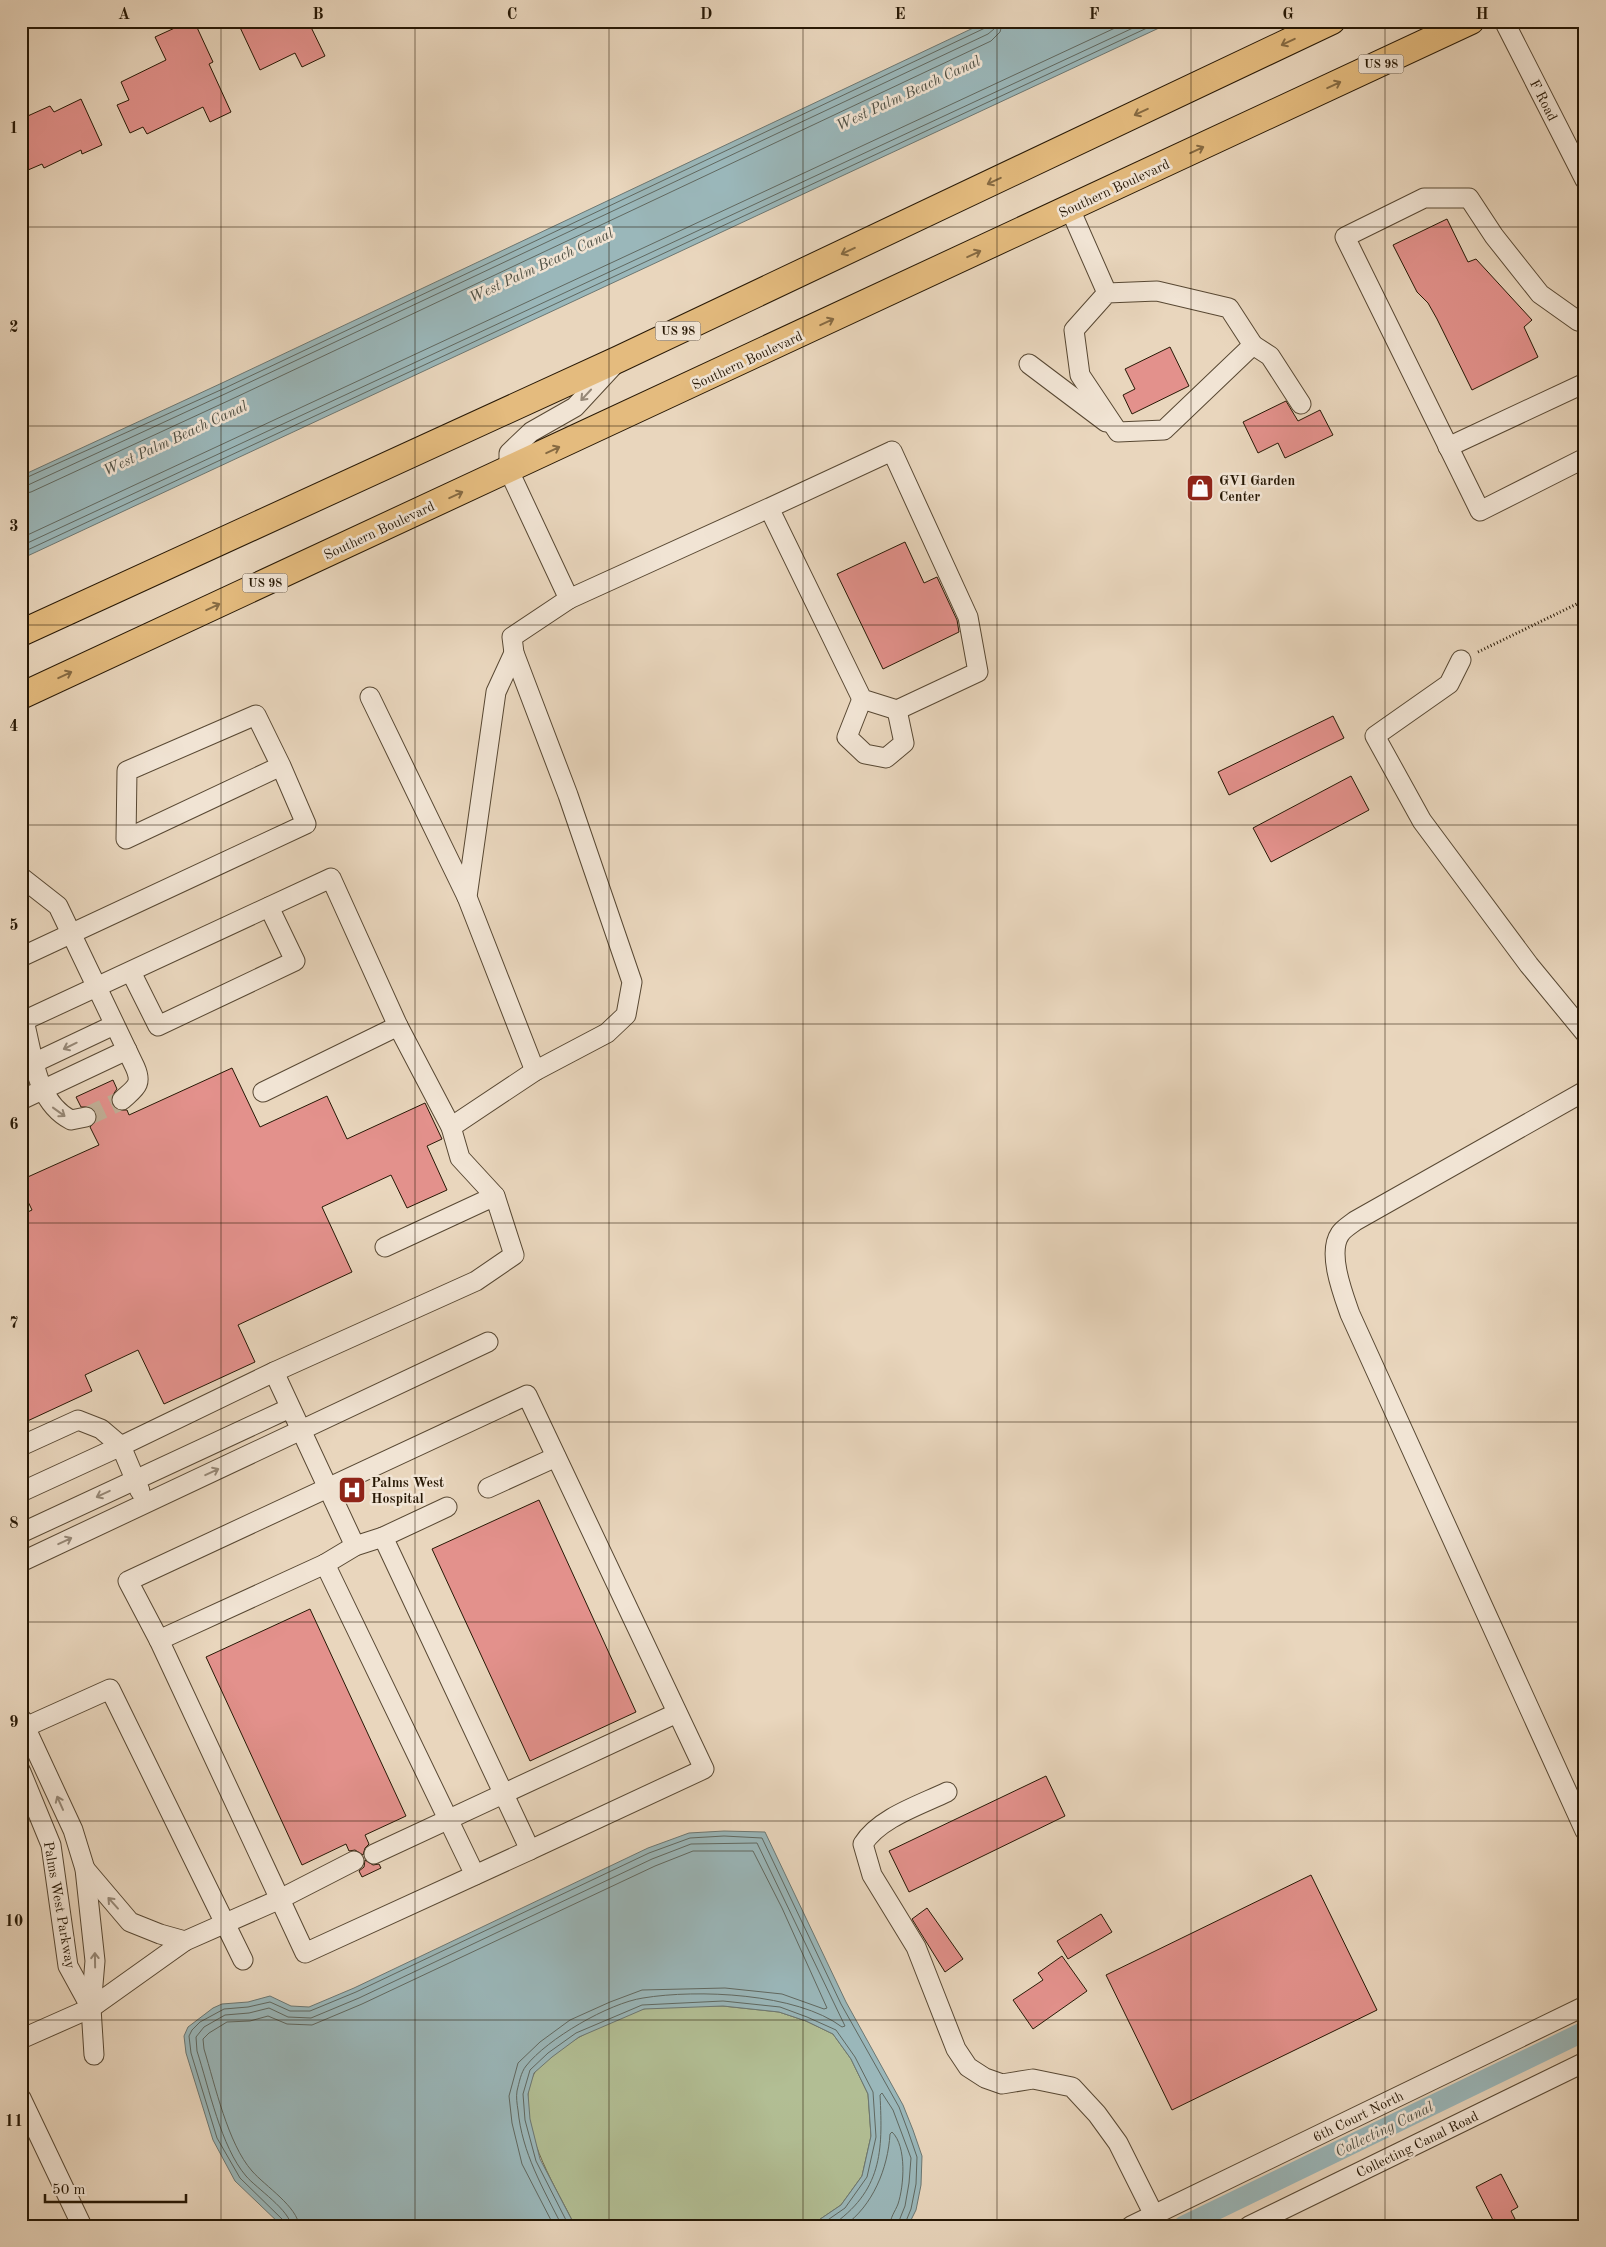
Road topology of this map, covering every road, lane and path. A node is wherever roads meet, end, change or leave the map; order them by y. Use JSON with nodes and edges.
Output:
{"nodes":[{"id":1,"x":1332,"y":21,"type":"edge"},
{"id":2,"x":1471,"y":21,"type":"edge"},
{"id":3,"x":1504,"y":21,"type":"edge"},
{"id":4,"x":1585,"y":180,"type":"edge"},
{"id":5,"x":1070,"y":209,"type":"junction"},
{"id":6,"x":1107,"y":293,"type":"junction"},
{"id":7,"x":1585,"y":322,"type":"edge"},
{"id":8,"x":1253,"y":345,"type":"junction"},
{"id":9,"x":619,"y":359,"type":"junction"},
{"id":10,"x":1029,"y":364,"type":"dead end"},
{"id":11,"x":1585,"y":383,"type":"edge"},
{"id":12,"x":1301,"y":404,"type":"dead end"},
{"id":13,"x":1118,"y":432,"type":"junction"},
{"id":14,"x":1448,"y":447,"type":"junction"},
{"id":15,"x":1585,"y":458,"type":"edge"},
{"id":16,"x":509,"y":471,"type":"junction"},
{"id":17,"x":769,"y":508,"type":"junction"},
{"id":18,"x":569,"y":599,"type":"junction"},
{"id":19,"x":1585,"y":600,"type":"edge"},
{"id":20,"x":21,"y":633,"type":"edge"},
{"id":21,"x":514,"y":653,"type":"junction"},
{"id":22,"x":1461,"y":660,"type":"joint"},
{"id":23,"x":21,"y":696,"type":"edge"},
{"id":24,"x":370,"y":697,"type":"dead end"},
{"id":25,"x":862,"y":699,"type":"junction"},
{"id":26,"x":897,"y":710,"type":"junction"},
{"id":27,"x":281,"y":766,"type":"junction"},
{"id":28,"x":21,"y":877,"type":"edge"},
{"id":29,"x":29,"y":892,"type":"edge"},
{"id":30,"x":468,"y":897,"type":"junction"},
{"id":31,"x":269,"y":907,"type":"junction"},
{"id":32,"x":72,"y":934,"type":"junction"},
{"id":33,"x":21,"y":957,"type":"edge"},
{"id":34,"x":131,"y":972,"type":"junction"},
{"id":35,"x":97,"y":988,"type":"junction"},
{"id":36,"x":23,"y":1021,"type":"edge"},
{"id":37,"x":114,"y":1025,"type":"junction"},
{"id":38,"x":398,"y":1026,"type":"junction"},
{"id":39,"x":1585,"y":1033,"type":"edge"},
{"id":40,"x":127,"y":1050,"type":"junction"},
{"id":41,"x":28,"y":1066,"type":"edge"},
{"id":42,"x":535,"y":1071,"type":"junction"},
{"id":43,"x":42,"y":1090,"type":"junction"},
{"id":44,"x":1585,"y":1091,"type":"edge"},
{"id":45,"x":263,"y":1092,"type":"dead end"},
{"id":46,"x":21,"y":1100,"type":"edge"},
{"id":47,"x":122,"y":1100,"type":"tunnel mouth"},
{"id":48,"x":86,"y":1117,"type":"tunnel mouth"},
{"id":49,"x":451,"y":1127,"type":"junction"},
{"id":50,"x":495,"y":1196,"type":"junction"},
{"id":51,"x":385,"y":1247,"type":"dead end"},
{"id":52,"x":488,"y":1342,"type":"dead end"},
{"id":53,"x":274,"y":1372,"type":"junction"},
{"id":54,"x":290,"y":1408,"type":"junction"},
{"id":55,"x":301,"y":1430,"type":"junction"},
{"id":56,"x":21,"y":1446,"type":"edge"},
{"id":57,"x":121,"y":1446,"type":"junction"},
{"id":58,"x":556,"y":1457,"type":"junction"},
{"id":59,"x":135,"y":1480,"type":"junction"},
{"id":60,"x":488,"y":1488,"type":"dead end"},
{"id":61,"x":329,"y":1489,"type":"junction"},
{"id":62,"x":21,"y":1492,"type":"edge"},
{"id":63,"x":147,"y":1503,"type":"junction"},
{"id":64,"x":447,"y":1507,"type":"dead end"},
{"id":65,"x":21,"y":1533,"type":"edge"},
{"id":66,"x":384,"y":1536,"type":"junction"},
{"id":67,"x":355,"y":1546,"type":"junction"},
{"id":68,"x":21,"y":1562,"type":"edge"},
{"id":69,"x":325,"y":1564,"type":"junction"},
{"id":70,"x":159,"y":1640,"type":"junction"},
{"id":71,"x":677,"y":1713,"type":"junction"},
{"id":72,"x":23,"y":1724,"type":"edge"},
{"id":73,"x":21,"y":1772,"type":"edge"},
{"id":74,"x":947,"y":1792,"type":"dead end"},
{"id":75,"x":503,"y":1794,"type":"junction"},
{"id":76,"x":449,"y":1820,"type":"junction"},
{"id":77,"x":1585,"y":1831,"type":"edge"},
{"id":78,"x":530,"y":1850,"type":"junction"},
{"id":79,"x":374,"y":1854,"type":"dead end"},
{"id":80,"x":354,"y":1861,"type":"dead end"},
{"id":81,"x":85,"y":1869,"type":"junction"},
{"id":82,"x":475,"y":1875,"type":"junction"},
{"id":83,"x":278,"y":1900,"type":"junction"},
{"id":84,"x":225,"y":1924,"type":"junction"},
{"id":85,"x":185,"y":1941,"type":"junction"},
{"id":86,"x":243,"y":1960,"type":"dead end"},
{"id":87,"x":1585,"y":2006,"type":"edge"},
{"id":88,"x":91,"y":2008,"type":"junction"},
{"id":89,"x":21,"y":2039,"type":"edge"},
{"id":90,"x":94,"y":2055,"type":"dead end"},
{"id":91,"x":1585,"y":2062,"type":"edge"},
{"id":92,"x":21,"y":2098,"type":"edge"},
{"id":93,"x":1154,"y":2215,"type":"junction"},
{"id":94,"x":82,"y":2226,"type":"edge"},
{"id":95,"x":1131,"y":2226,"type":"edge"},
{"id":96,"x":1249,"y":2226,"type":"edge"}],
"edges":[{"from":1,"to":9,"type":"highway","number":"US 98","one_way":true},
{"from":5,"to":2,"type":"highway","name":"Southern Boulevard","number":"US 98","one_way":true},
{"from":3,"to":4,"type":"street","name":"F Road"},
{"from":5,"to":6,"type":"street"},
{"from":16,"to":5,"type":"highway","name":"Southern Boulevard","number":"US 98","one_way":true},
{"from":6,"to":8,"type":"street"},
{"from":6,"to":13,"type":"street"},
{"from":7,"to":14,"type":"street"},
{"from":8,"to":12,"type":"street"},
{"from":8,"to":13,"type":"street"},
{"from":9,"to":16,"type":"street","one_way":true},
{"from":9,"to":20,"type":"highway","number":"US 98"},
{"from":10,"to":13,"type":"street"},
{"from":11,"to":14,"type":"street"},
{"from":14,"to":15,"type":"street"},
{"from":16,"to":18,"type":"street"},
{"from":23,"to":16,"type":"highway","name":"Southern Boulevard","number":"US 98","one_way":true},
{"from":17,"to":18,"type":"street"},
{"from":17,"to":25,"type":"street"},
{"from":17,"to":26,"type":"street"},
{"from":18,"to":21,"type":"street"},
{"from":19,"to":22,"type":"path"},
{"from":21,"to":30,"type":"street"},
{"from":21,"to":42,"type":"street"},
{"from":22,"to":39,"type":"street"},
{"from":24,"to":30,"type":"street"},
{"from":25,"to":26,"type":"street"},
{"from":25,"to":26,"type":"street"},
{"from":27,"to":27,"type":"street"},
{"from":27,"to":32,"type":"street"},
{"from":28,"to":29,"type":"street"},
{"from":29,"to":32,"type":"street"},
{"from":30,"to":42,"type":"street"},
{"from":31,"to":34,"type":"street"},
{"from":31,"to":34,"type":"street"},
{"from":31,"to":38,"type":"street"},
{"from":32,"to":33,"type":"street"},
{"from":32,"to":35,"type":"street"},
{"from":34,"to":35,"type":"street"},
{"from":35,"to":36,"type":"street"},
{"from":35,"to":37,"type":"street"},
{"from":36,"to":41,"type":"street"},
{"from":37,"to":40,"type":"street"},
{"from":37,"to":41,"type":"street","one_way":true},
{"from":38,"to":45,"type":"street"},
{"from":38,"to":49,"type":"street"},
{"from":40,"to":43,"type":"street"},
{"from":40,"to":47,"type":"street"},
{"from":41,"to":43,"type":"street"},
{"from":42,"to":49,"type":"street"},
{"from":43,"to":46,"type":"street"},
{"from":43,"to":48,"type":"street","one_way":true},
{"from":44,"to":77,"type":"street"},
{"from":49,"to":50,"type":"street"},
{"from":50,"to":51,"type":"street"},
{"from":50,"to":53,"type":"street"},
{"from":52,"to":55,"type":"street"},
{"from":53,"to":54,"type":"street"},
{"from":53,"to":57,"type":"street"},
{"from":54,"to":55,"type":"street"},
{"from":54,"to":59,"type":"street"},
{"from":55,"to":61,"type":"street"},
{"from":63,"to":55,"type":"street","one_way":true},
{"from":56,"to":57,"type":"street"},
{"from":57,"to":59,"type":"street"},
{"from":57,"to":62,"type":"street"},
{"from":58,"to":60,"type":"street"},
{"from":58,"to":61,"type":"street"},
{"from":58,"to":71,"type":"street"},
{"from":59,"to":63,"type":"street"},
{"from":59,"to":65,"type":"street","one_way":true},
{"from":61,"to":67,"type":"street"},
{"from":61,"to":70,"type":"street"},
{"from":68,"to":63,"type":"street","one_way":true},
{"from":64,"to":66,"type":"street"},
{"from":66,"to":67,"type":"street"},
{"from":66,"to":75,"type":"street"},
{"from":67,"to":69,"type":"street"},
{"from":69,"to":70,"type":"street"},
{"from":69,"to":76,"type":"street"},
{"from":70,"to":83,"type":"street"},
{"from":71,"to":75,"type":"street"},
{"from":71,"to":78,"type":"street"},
{"from":81,"to":72,"type":"street","name":"Palms West Parkway","one_way":true},
{"from":72,"to":84,"type":"street"},
{"from":73,"to":88,"type":"street","name":"Palms West Parkway"},
{"from":74,"to":93,"type":"street"},
{"from":75,"to":76,"type":"street"},
{"from":75,"to":78,"type":"street"},
{"from":76,"to":79,"type":"street"},
{"from":76,"to":82,"type":"street"},
{"from":78,"to":82,"type":"street"},
{"from":80,"to":83,"type":"street"},
{"from":85,"to":81,"type":"street","one_way":true},
{"from":88,"to":81,"type":"street","name":"Palms West Parkway","one_way":true},
{"from":82,"to":83,"type":"street"},
{"from":83,"to":84,"type":"street"},
{"from":84,"to":85,"type":"street"},
{"from":84,"to":86,"type":"street"},
{"from":85,"to":88,"type":"street"},
{"from":87,"to":93,"type":"street","name":"6th Court North"},
{"from":88,"to":89,"type":"street"},
{"from":88,"to":90,"type":"street","name":"Palms West Parkway"},
{"from":91,"to":96,"type":"street","name":"Collecting Canal Road"},
{"from":92,"to":94,"type":"street"},
{"from":93,"to":95,"type":"street","name":"6th Court North"}]}
